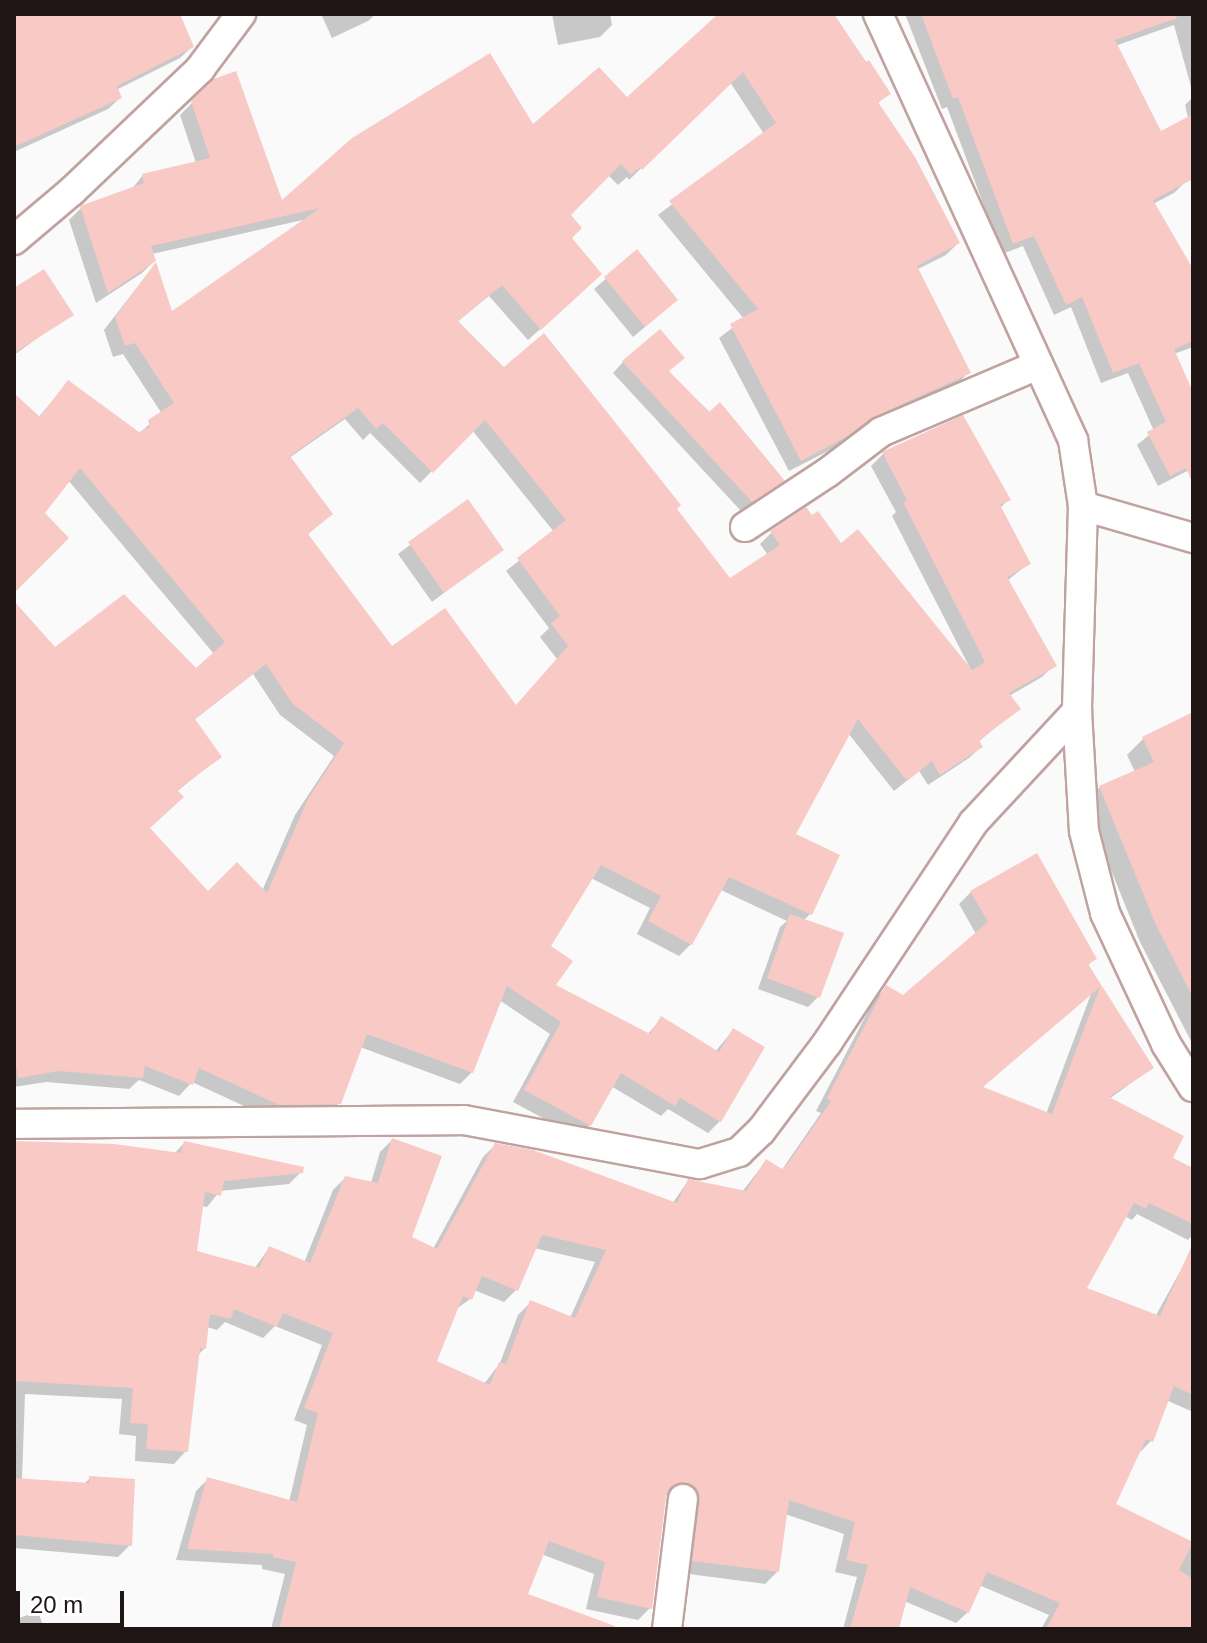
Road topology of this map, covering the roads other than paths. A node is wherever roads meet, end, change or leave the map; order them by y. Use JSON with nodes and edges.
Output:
{"nodes":[{"id":1,"x":241,"y":14,"type":"edge"},
{"id":2,"x":878,"y":14,"type":"edge"},
{"id":3,"x":14,"y":240,"type":"edge"},
{"id":4,"x":1038,"y":365,"type":"junction"},
{"id":5,"x":1083,"y":506,"type":"junction"},
{"id":6,"x":745,"y":527,"type":"dead end"},
{"id":7,"x":1193,"y":538,"type":"edge"},
{"id":8,"x":1077,"y":711,"type":"junction"},
{"id":9,"x":1193,"y":1087,"type":"edge"},
{"id":10,"x":14,"y":1124,"type":"edge"},
{"id":11,"x":683,"y":1499,"type":"dead end"},
{"id":12,"x":667,"y":1629,"type":"edge"}],
"edges":[{"from":1,"to":3,"type":"street"},
{"from":2,"to":4,"type":"street"},
{"from":4,"to":5,"type":"street"},
{"from":4,"to":6,"type":"street"},
{"from":5,"to":7,"type":"street"},
{"from":5,"to":8,"type":"street"},
{"from":8,"to":9,"type":"street"},
{"from":8,"to":10,"type":"street"},
{"from":11,"to":12,"type":"street"}]}
